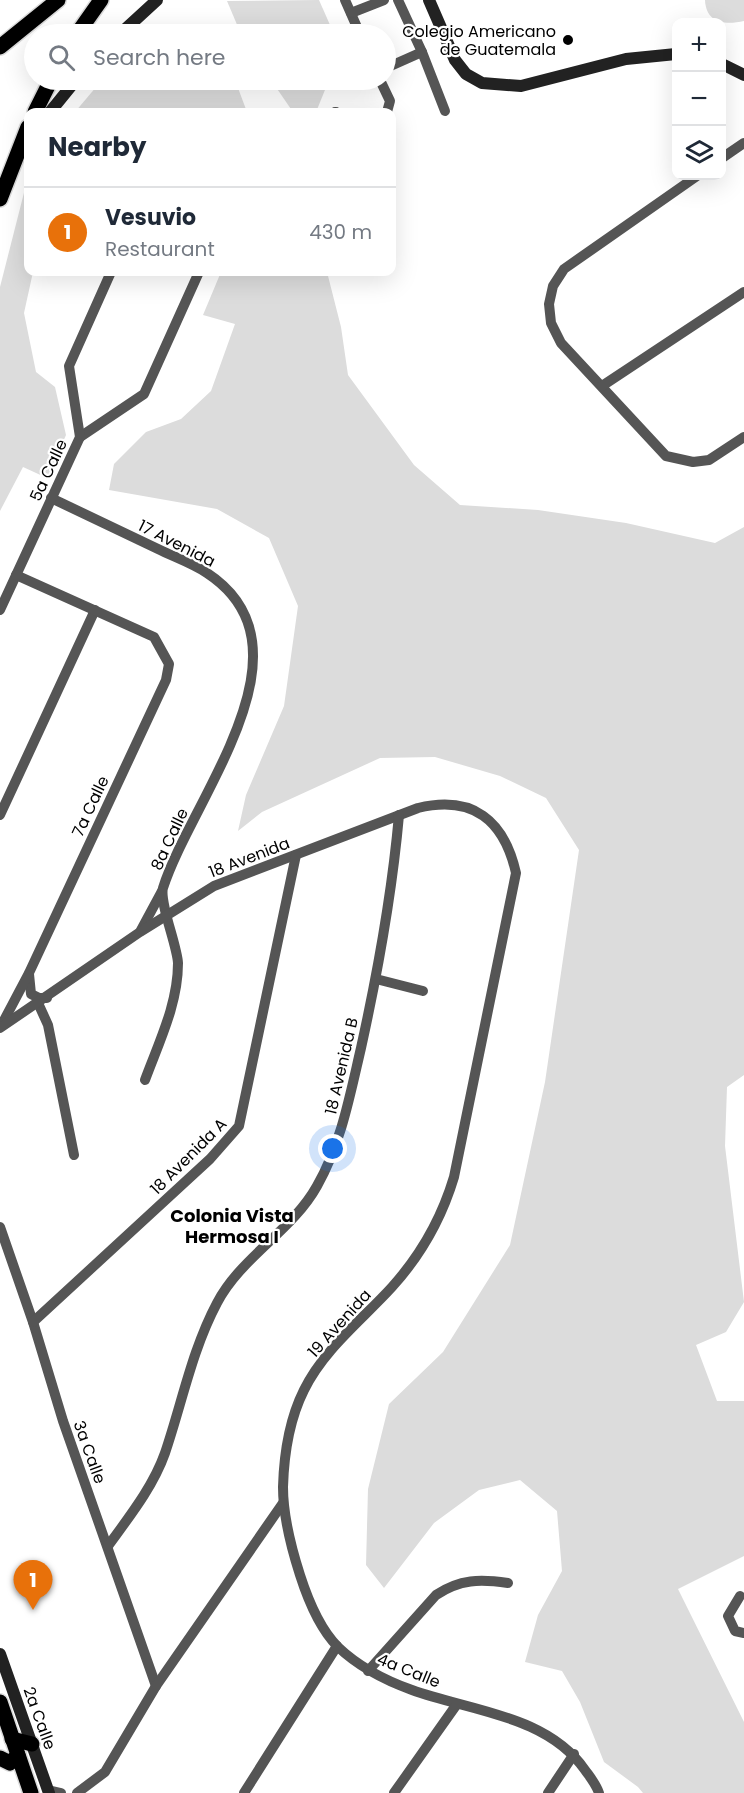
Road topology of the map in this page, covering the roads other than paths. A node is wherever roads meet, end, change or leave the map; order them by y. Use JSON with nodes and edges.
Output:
{"nodes":[{"id":1,"x":45,"y":0,"type":"edge"},
{"id":2,"x":58,"y":0,"type":"edge"},
{"id":3,"x":100,"y":0,"type":"edge"},
{"id":4,"x":157,"y":0,"type":"edge"},
{"id":5,"x":345,"y":0,"type":"edge"},
{"id":6,"x":384,"y":0,"type":"edge"},
{"id":7,"x":398,"y":0,"type":"edge"},
{"id":8,"x":429,"y":0,"type":"edge"},
{"id":9,"x":351,"y":13,"type":"junction"},
{"id":10,"x":28,"y":24,"type":"edge"},
{"id":11,"x":84,"y":24,"type":"edge"},
{"id":12,"x":131,"y":24,"type":"edge"},
{"id":13,"x":356,"y":24,"type":"edge"},
{"id":14,"x":24,"y":28,"type":"edge"},
{"id":15,"x":0,"y":35,"type":"edge"},
{"id":16,"x":0,"y":47,"type":"edge"},
{"id":17,"x":422,"y":52,"type":"junction"},
{"id":18,"x":672,"y":54,"type":"edge"},
{"id":19,"x":396,"y":64,"type":"edge"},
{"id":20,"x":726,"y":66,"type":"edge"},
{"id":21,"x":744,"y":75,"type":"edge"},
{"id":22,"x":46,"y":90,"type":"edge"},
{"id":23,"x":68,"y":90,"type":"edge"},
{"id":24,"x":385,"y":90,"type":"edge"},
{"id":25,"x":37,"y":108,"type":"edge"},
{"id":26,"x":53,"y":108,"type":"edge"},
{"id":27,"x":388,"y":108,"type":"edge"},
{"id":28,"x":445,"y":111,"type":"dead end"},
{"id":29,"x":24,"y":136,"type":"edge"},
{"id":30,"x":744,"y":143,"type":"edge"},
{"id":31,"x":24,"y":152,"type":"edge"},
{"id":32,"x":726,"y":155,"type":"edge"},
{"id":33,"x":691,"y":180,"type":"edge"},
{"id":34,"x":6,"y":181,"type":"junction"},
{"id":35,"x":0,"y":199,"type":"edge"},
{"id":36,"x":109,"y":276,"type":"edge"},
{"id":37,"x":197,"y":276,"type":"edge"},
{"id":38,"x":744,"y":292,"type":"edge"},
{"id":39,"x":602,"y":386,"type":"junction"},
{"id":40,"x":80,"y":437,"type":"junction"},
{"id":41,"x":744,"y":437,"type":"edge"},
{"id":42,"x":51,"y":498,"type":"junction"},
{"id":43,"x":16,"y":575,"type":"junction"},
{"id":44,"x":0,"y":610,"type":"edge"},
{"id":45,"x":94,"y":610,"type":"junction"},
{"id":46,"x":254,"y":650,"type":"joint"},
{"id":47,"x":0,"y":815,"type":"edge"},
{"id":48,"x":399,"y":815,"type":"junction"},
{"id":49,"x":499,"y":829,"type":"joint"},
{"id":50,"x":296,"y":855,"type":"junction"},
{"id":51,"x":162,"y":891,"type":"junction"},
{"id":52,"x":168,"y":914,"type":"junction"},
{"id":53,"x":140,"y":932,"type":"junction"},
{"id":54,"x":29,"y":973,"type":"junction"},
{"id":55,"x":376,"y":979,"type":"junction"},
{"id":56,"x":423,"y":991,"type":"dead end"},
{"id":57,"x":43,"y":1000,"type":"junction"},
{"id":58,"x":0,"y":1028,"type":"edge"},
{"id":59,"x":145,"y":1080,"type":"dead end"},
{"id":60,"x":74,"y":1155,"type":"dead end"},
{"id":61,"x":0,"y":1227,"type":"edge"},
{"id":62,"x":33,"y":1322,"type":"junction"},
{"id":63,"x":283,"y":1503,"type":"junction"},
{"id":64,"x":108,"y":1546,"type":"junction"},
{"id":65,"x":508,"y":1583,"type":"dead end"},
{"id":66,"x":740,"y":1596,"type":"dead end"},
{"id":67,"x":744,"y":1633,"type":"edge"},
{"id":68,"x":338,"y":1646,"type":"junction"},
{"id":69,"x":0,"y":1654,"type":"edge"},
{"id":70,"x":368,"y":1671,"type":"junction"},
{"id":71,"x":156,"y":1686,"type":"junction"},
{"id":72,"x":0,"y":1702,"type":"edge"},
{"id":73,"x":457,"y":1704,"type":"junction"},
{"id":74,"x":12,"y":1739,"type":"junction"},
{"id":75,"x":32,"y":1744,"type":"junction"},
{"id":76,"x":574,"y":1754,"type":"junction"},
{"id":77,"x":18,"y":1755,"type":"junction"},
{"id":78,"x":0,"y":1758,"type":"edge"},
{"id":79,"x":49,"y":1792,"type":"edge"},
{"id":80,"x":31,"y":1793,"type":"edge"},
{"id":81,"x":61,"y":1793,"type":"edge"},
{"id":82,"x":77,"y":1793,"type":"edge"},
{"id":83,"x":244,"y":1793,"type":"edge"},
{"id":84,"x":394,"y":1793,"type":"edge"},
{"id":85,"x":548,"y":1793,"type":"edge"},
{"id":86,"x":599,"y":1793,"type":"edge"}],
"edges":[{"from":1,"to":15,"type":"main road"},
{"from":2,"to":10,"type":"main road"},
{"from":3,"to":11,"type":"main road"},
{"from":4,"to":12,"type":"street"},
{"from":5,"to":9,"type":"street"},
{"from":6,"to":9,"type":"street"},
{"from":7,"to":17,"type":"street"},
{"from":8,"to":18,"type":"street"},
{"from":9,"to":13,"type":"street"},
{"from":14,"to":16,"type":"main road"},
{"from":17,"to":19,"type":"street"},
{"from":17,"to":28,"type":"street"},
{"from":20,"to":21,"type":"street"},
{"from":22,"to":25,"type":"main road"},
{"from":23,"to":26,"type":"street"},
{"from":24,"to":27,"type":"street"},
{"from":29,"to":34,"type":"main road"},
{"from":30,"to":32,"type":"street"},
{"from":31,"to":34,"type":"street"},
{"from":33,"to":39,"type":"street"},
{"from":34,"to":35,"type":"main road"},
{"from":36,"to":40,"type":"street","name":"5a Calle"},
{"from":37,"to":40,"type":"street"},
{"from":38,"to":39,"type":"street"},
{"from":39,"to":41,"type":"street"},
{"from":40,"to":42,"type":"street","name":"5a Calle"},
{"from":42,"to":43,"type":"street","name":"5a Calle"},
{"from":42,"to":46,"type":"street","name":"17 Avenida"},
{"from":43,"to":44,"type":"street","name":"5a Calle"},
{"from":43,"to":45,"type":"street"},
{"from":45,"to":47,"type":"street"},
{"from":45,"to":54,"type":"street","name":"7a Calle"},
{"from":46,"to":51,"type":"street","name":"8a Calle"},
{"from":48,"to":49,"type":"street","name":"18 Avenida"},
{"from":48,"to":50,"type":"street","name":"18 Avenida"},
{"from":48,"to":55,"type":"street","name":"18 Avenida B"},
{"from":49,"to":63,"type":"street","name":"19 Avenida"},
{"from":50,"to":52,"type":"street","name":"18 Avenida"},
{"from":50,"to":62,"type":"street","name":"18 Avenida A"},
{"from":51,"to":52,"type":"street","name":"8a Calle"},
{"from":51,"to":53,"type":"street"},
{"from":52,"to":53,"type":"street","name":"18 Avenida"},
{"from":52,"to":59,"type":"street","name":"8a Calle"},
{"from":53,"to":57,"type":"street","name":"18 Avenida"},
{"from":54,"to":57,"type":"street"},
{"from":54,"to":58,"type":"street","name":"7a Calle"},
{"from":55,"to":56,"type":"street"},
{"from":55,"to":64,"type":"street","name":"18 Avenida B"},
{"from":57,"to":58,"type":"street","name":"18 Avenida"},
{"from":57,"to":60,"type":"street"},
{"from":61,"to":62,"type":"street","name":"3a Calle"},
{"from":62,"to":64,"type":"street","name":"3a Calle"},
{"from":63,"to":68,"type":"street","name":"4a Calle"},
{"from":63,"to":71,"type":"street"},
{"from":64,"to":71,"type":"street","name":"3a Calle"},
{"from":65,"to":70,"type":"street"},
{"from":66,"to":67,"type":"street"},
{"from":68,"to":70,"type":"street","name":"4a Calle"},
{"from":68,"to":83,"type":"street"},
{"from":69,"to":75,"type":"street","name":"2a Calle"},
{"from":70,"to":73,"type":"street","name":"4a Calle"},
{"from":71,"to":82,"type":"street"},
{"from":72,"to":74,"type":"main road"},
{"from":73,"to":76,"type":"street","name":"4a Calle"},
{"from":73,"to":84,"type":"street"},
{"from":74,"to":75,"type":"main road"},
{"from":74,"to":77,"type":"main road"},
{"from":75,"to":79,"type":"street","name":"2a Calle"},
{"from":76,"to":85,"type":"street"},
{"from":76,"to":86,"type":"street","name":"4a Calle"},
{"from":77,"to":78,"type":"main road"},
{"from":77,"to":80,"type":"main road"},
{"from":79,"to":81,"type":"street"}]}
